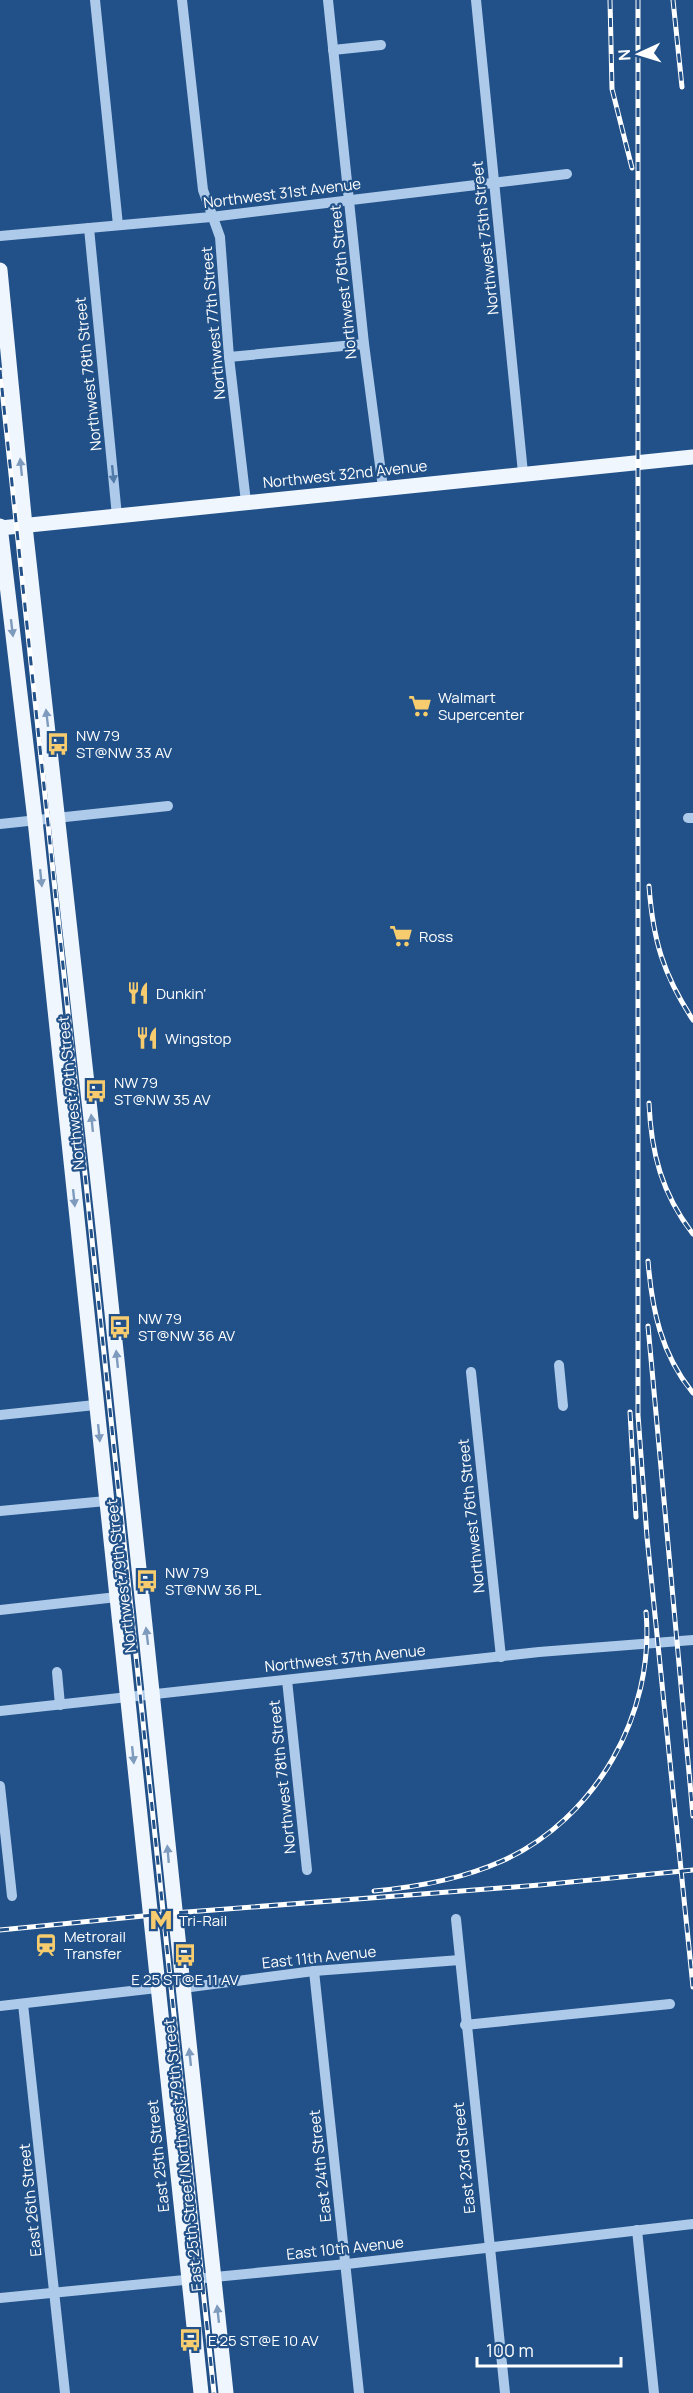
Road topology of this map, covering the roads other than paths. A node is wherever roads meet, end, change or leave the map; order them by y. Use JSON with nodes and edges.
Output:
{"nodes":[{"id":1,"x":95,"y":0,"type":"edge"},
{"id":2,"x":182,"y":0,"type":"edge"},
{"id":3,"x":328,"y":0,"type":"edge"},
{"id":4,"x":476,"y":0,"type":"edge"},
{"id":5,"x":381,"y":45,"type":"dead end"},
{"id":6,"x":333,"y":50,"type":"junction"},
{"id":7,"x":567,"y":174,"type":"dead end"},
{"id":8,"x":494,"y":182,"type":"junction"},
{"id":9,"x":349,"y":200,"type":"junction"},
{"id":10,"x":211,"y":217,"type":"junction"},
{"id":11,"x":118,"y":225,"type":"junction"},
{"id":12,"x":89,"y":228,"type":"junction"},
{"id":13,"x":0,"y":236,"type":"edge"},
{"id":14,"x":0,"y":270,"type":"edge"},
{"id":15,"x":364,"y":344,"type":"junction"},
{"id":16,"x":229,"y":357,"type":"junction"},
{"id":17,"x":693,"y":457,"type":"edge"},
{"id":18,"x":523,"y":473,"type":"junction"},
{"id":19,"x":383,"y":488,"type":"junction"},
{"id":20,"x":246,"y":502,"type":"junction"},
{"id":21,"x":117,"y":516,"type":"junction"},
{"id":22,"x":25,"y":526,"type":"junction"},
{"id":23,"x":0,"y":527,"type":"edge"},
{"id":24,"x":168,"y":806,"type":"dead end"},
{"id":25,"x":59,"y":818,"type":"junction"},
{"id":26,"x":34,"y":820,"type":"junction"},
{"id":27,"x":0,"y":824,"type":"edge"},
{"id":28,"x":559,"y":1365,"type":"dead end"},
{"id":29,"x":471,"y":1372,"type":"dead end"},
{"id":30,"x":96,"y":1405,"type":"junction"},
{"id":31,"x":563,"y":1406,"type":"dead end"},
{"id":32,"x":0,"y":1415,"type":"edge"},
{"id":33,"x":106,"y":1501,"type":"junction"},
{"id":34,"x":0,"y":1511,"type":"edge"},
{"id":35,"x":117,"y":1597,"type":"junction"},
{"id":36,"x":0,"y":1610,"type":"edge"},
{"id":37,"x":693,"y":1640,"type":"edge"},
{"id":38,"x":501,"y":1657,"type":"junction"},
{"id":39,"x":57,"y":1672,"type":"dead end"},
{"id":40,"x":287,"y":1680,"type":"junction"},
{"id":41,"x":153,"y":1694,"type":"junction"},
{"id":42,"x":128,"y":1697,"type":"junction"},
{"id":43,"x":60,"y":1705,"type":"junction"},
{"id":44,"x":0,"y":1711,"type":"edge"},
{"id":45,"x":0,"y":1786,"type":"edge"},
{"id":46,"x":307,"y":1870,"type":"dead end"},
{"id":47,"x":12,"y":1896,"type":"dead end"},
{"id":48,"x":174,"y":1913,"type":"joint"},
{"id":49,"x":149,"y":1915,"type":"joint"},
{"id":50,"x":456,"y":1919,"type":"dead end"},
{"id":51,"x":459,"y":1960,"type":"junction"},
{"id":52,"x":314,"y":1971,"type":"junction"},
{"id":53,"x":157,"y":1988,"type":"junction"},
{"id":54,"x":183,"y":1988,"type":"junction"},
{"id":55,"x":23,"y":2004,"type":"junction"},
{"id":56,"x":670,"y":2004,"type":"dead end"},
{"id":57,"x":0,"y":2006,"type":"edge"},
{"id":58,"x":465,"y":2025,"type":"junction"},
{"id":59,"x":195,"y":2099,"type":"junction"},
{"id":60,"x":170,"y":2102,"type":"junction"},
{"id":61,"x":693,"y":2224,"type":"edge"},
{"id":62,"x":637,"y":2230,"type":"junction"},
{"id":63,"x":489,"y":2248,"type":"junction"},
{"id":64,"x":346,"y":2264,"type":"junction"},
{"id":65,"x":214,"y":2276,"type":"junction"},
{"id":66,"x":189,"y":2279,"type":"junction"},
{"id":67,"x":55,"y":2291,"type":"junction"},
{"id":68,"x":0,"y":2298,"type":"edge"},
{"id":69,"x":65,"y":2393,"type":"edge"},
{"id":70,"x":201,"y":2393,"type":"edge"},
{"id":71,"x":226,"y":2393,"type":"edge"},
{"id":72,"x":359,"y":2393,"type":"edge"},
{"id":73,"x":505,"y":2393,"type":"edge"},
{"id":74,"x":654,"y":2393,"type":"edge"}],
"edges":[{"from":1,"to":11,"type":"street"},
{"from":2,"to":10,"type":"street","name":"Northwest 77th Street"},
{"from":3,"to":6,"type":"street","name":"Northwest 76th Street"},
{"from":4,"to":8,"type":"street","name":"Northwest 75th Street"},
{"from":5,"to":6,"type":"street"},
{"from":6,"to":9,"type":"street","name":"Northwest 76th Street"},
{"from":7,"to":8,"type":"street","name":"Northwest 31st Avenue"},
{"from":8,"to":9,"type":"street","name":"Northwest 31st Avenue"},
{"from":8,"to":18,"type":"street","name":"Northwest 75th Street"},
{"from":9,"to":10,"type":"street","name":"Northwest 31st Avenue"},
{"from":9,"to":15,"type":"street","name":"Northwest 76th Street"},
{"from":10,"to":11,"type":"street","name":"Northwest 31st Avenue"},
{"from":10,"to":16,"type":"street","name":"Northwest 77th Street"},
{"from":11,"to":12,"type":"street","name":"Northwest 31st Avenue"},
{"from":12,"to":13,"type":"street","name":"Northwest 31st Avenue"},
{"from":12,"to":21,"type":"street","name":"Northwest 78th Street","one_way":true},
{"from":22,"to":14,"type":"main road","name":"Northwest 79th Street","one_way":true},
{"from":15,"to":16,"type":"street"},
{"from":15,"to":19,"type":"street","name":"Northwest 76th Street"},
{"from":16,"to":20,"type":"street","name":"Northwest 77th Street"},
{"from":17,"to":18,"type":"main road","name":"Northwest 32nd Avenue"},
{"from":18,"to":19,"type":"main road","name":"Northwest 32nd Avenue"},
{"from":19,"to":20,"type":"main road","name":"Northwest 32nd Avenue"},
{"from":20,"to":21,"type":"main road","name":"Northwest 32nd Avenue"},
{"from":21,"to":22,"type":"main road","name":"Northwest 32nd Avenue"},
{"from":22,"to":23,"type":"main road","name":"Northwest 32nd Avenue"},
{"from":25,"to":22,"type":"main road","name":"Northwest 79th Street","one_way":true},
{"from":23,"to":26,"type":"main road","name":"Northwest 79th Street","one_way":true},
{"from":24,"to":25,"type":"street"},
{"from":25,"to":26,"type":"street"},
{"from":41,"to":25,"type":"main road","name":"Northwest 79th Street","one_way":true},
{"from":26,"to":27,"type":"street"},
{"from":26,"to":30,"type":"main road","name":"Northwest 79th Street","one_way":true},
{"from":28,"to":31,"type":"street"},
{"from":29,"to":38,"type":"street","name":"Northwest 76th Street"},
{"from":30,"to":32,"type":"street"},
{"from":30,"to":33,"type":"main road","name":"Northwest 79th Street","one_way":true},
{"from":33,"to":34,"type":"street"},
{"from":33,"to":35,"type":"main road","name":"Northwest 79th Street"},
{"from":35,"to":36,"type":"street"},
{"from":35,"to":42,"type":"main road","name":"Northwest 79th Street"},
{"from":37,"to":38,"type":"street","name":"Northwest 37th Avenue"},
{"from":38,"to":40,"type":"street","name":"Northwest 37th Avenue"},
{"from":39,"to":43,"type":"street"},
{"from":40,"to":41,"type":"street","name":"Northwest 37th Avenue"},
{"from":40,"to":46,"type":"street","name":"Northwest 78th Street"},
{"from":41,"to":42,"type":"street","name":"Northwest 37th Avenue"},
{"from":48,"to":41,"type":"main road","name":"Northwest 79th Street","one_way":true},
{"from":42,"to":43,"type":"street","name":"Northwest 37th Avenue"},
{"from":42,"to":49,"type":"main road","name":"Northwest 79th Street","one_way":true},
{"from":43,"to":44,"type":"street","name":"Northwest 37th Avenue"},
{"from":45,"to":47,"type":"street"},
{"from":48,"to":54,"type":"main road","name":"East 25th Street/Northwest 79th Street"},
{"from":49,"to":53,"type":"main road","name":"East 25th Street"},
{"from":50,"to":51,"type":"street","name":"East 23rd Street"},
{"from":51,"to":52,"type":"street","name":"East 11th Avenue"},
{"from":51,"to":58,"type":"street","name":"East 23rd Street"},
{"from":52,"to":54,"type":"street","name":"East 11th Avenue"},
{"from":52,"to":64,"type":"street","name":"East 24th Street"},
{"from":53,"to":55,"type":"street"},
{"from":53,"to":60,"type":"main road","name":"East 25th Street"},
{"from":59,"to":54,"type":"main road","name":"East 25th Street/Northwest 79th Street","one_way":true},
{"from":55,"to":57,"type":"street"},
{"from":55,"to":67,"type":"street","name":"East 26th Street"},
{"from":56,"to":58,"type":"street"},
{"from":58,"to":63,"type":"street","name":"East 23rd Street"},
{"from":59,"to":60,"type":"main road"},
{"from":59,"to":65,"type":"main road","name":"East 25th Street/Northwest 79th Street"},
{"from":60,"to":66,"type":"main road","name":"East 25th Street"},
{"from":61,"to":62,"type":"street","name":"East 10th Avenue"},
{"from":62,"to":63,"type":"street","name":"East 10th Avenue"},
{"from":62,"to":74,"type":"street"},
{"from":63,"to":64,"type":"street","name":"East 10th Avenue"},
{"from":63,"to":73,"type":"street","name":"East 23rd Street"},
{"from":64,"to":65,"type":"street","name":"East 10th Avenue"},
{"from":64,"to":72,"type":"street","name":"East 24th Street"},
{"from":65,"to":66,"type":"street","name":"East 10th Avenue"},
{"from":71,"to":65,"type":"main road","name":"East 25th Street/Northwest 79th Street","one_way":true},
{"from":66,"to":67,"type":"street","name":"East 10th Avenue"},
{"from":66,"to":70,"type":"main road","name":"East 25th Street"},
{"from":67,"to":68,"type":"street","name":"East 10th Avenue"},
{"from":67,"to":69,"type":"street","name":"East 26th Street"}]}
